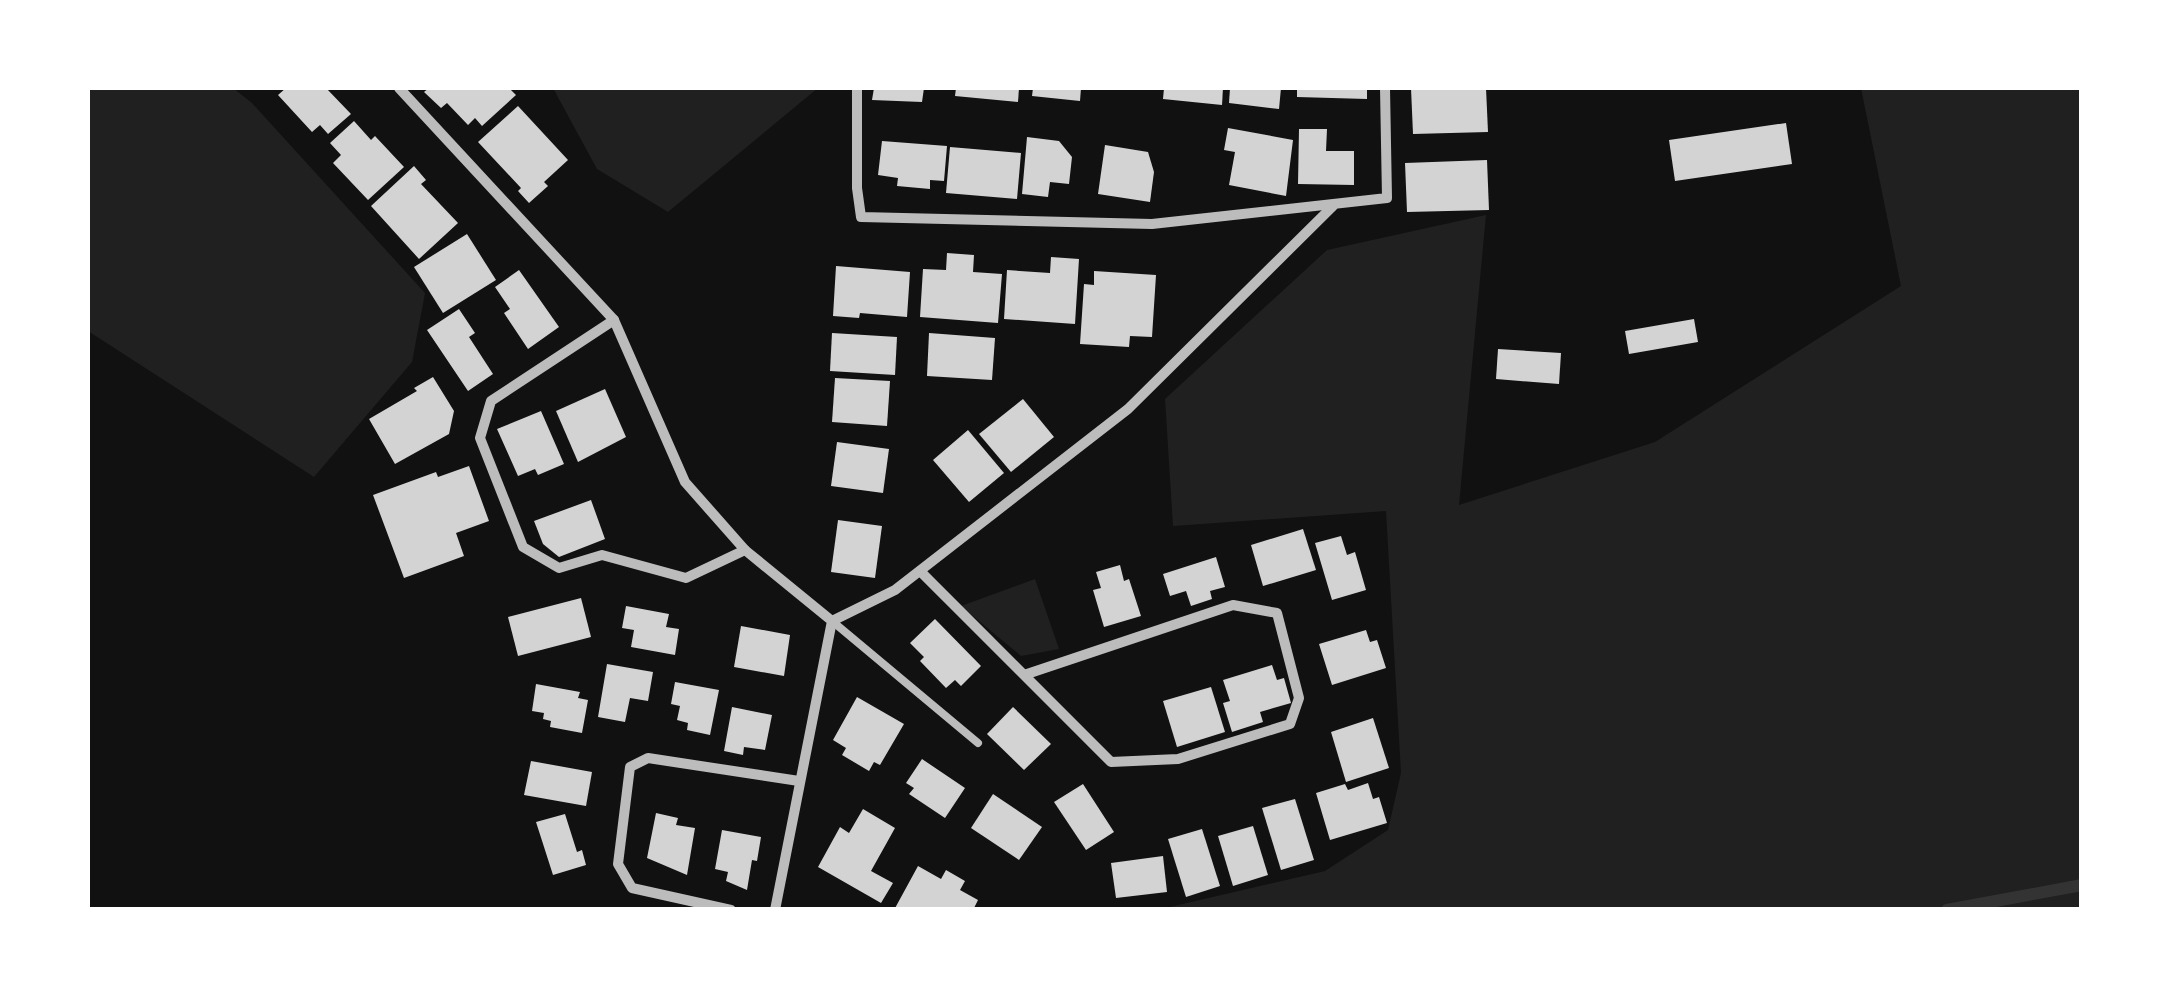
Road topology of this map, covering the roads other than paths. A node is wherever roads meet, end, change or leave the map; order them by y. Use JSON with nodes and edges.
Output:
{"nodes":[{"id":1,"x":399,"y":88,"type":"edge"},
{"id":2,"x":857,"y":88,"type":"edge"},
{"id":3,"x":1385,"y":88,"type":"edge"},
{"id":4,"x":1333,"y":206,"type":"junction"},
{"id":5,"x":614,"y":320,"type":"junction"},
{"id":6,"x":745,"y":550,"type":"junction"},
{"id":7,"x":920,"y":571,"type":"junction"},
{"id":8,"x":832,"y":621,"type":"junction"},
{"id":9,"x":1024,"y":675,"type":"junction"},
{"id":10,"x":978,"y":744,"type":"dead end"},
{"id":11,"x":799,"y":780,"type":"junction"},
{"id":12,"x":731,"y":910,"type":"edge"},
{"id":13,"x":774,"y":910,"type":"edge"}],
"edges":[{"from":1,"to":5,"type":"street"},
{"from":2,"to":4,"type":"street"},
{"from":3,"to":4,"type":"street"},
{"from":4,"to":7,"type":"street"},
{"from":5,"to":6,"type":"street"},
{"from":5,"to":6,"type":"street"},
{"from":6,"to":8,"type":"street"},
{"from":7,"to":8,"type":"street"},
{"from":7,"to":9,"type":"street"},
{"from":8,"to":10,"type":"lane"},
{"from":8,"to":11,"type":"street"},
{"from":9,"to":9,"type":"street"},
{"from":11,"to":12,"type":"street"},
{"from":11,"to":13,"type":"street"}]}
